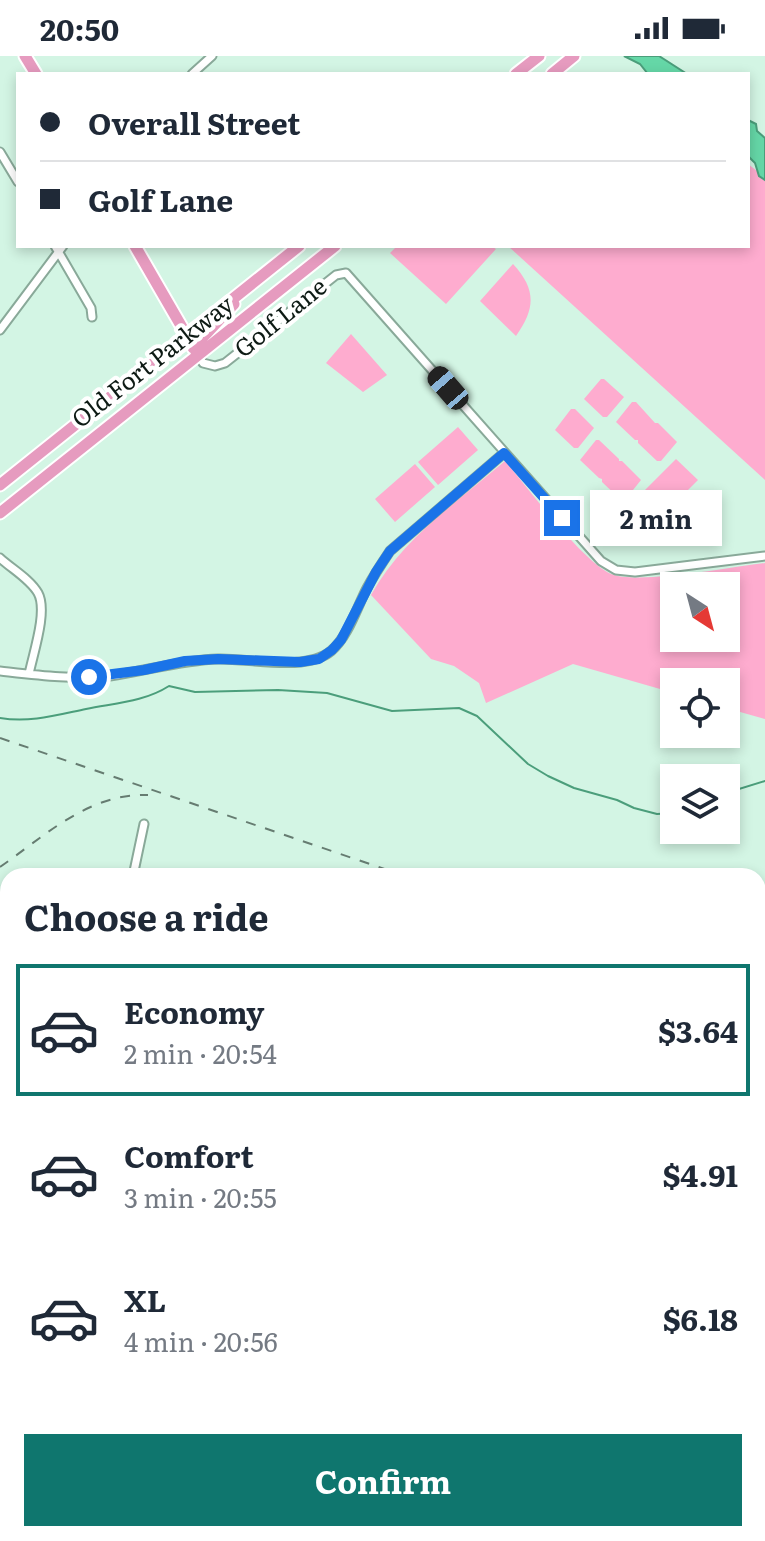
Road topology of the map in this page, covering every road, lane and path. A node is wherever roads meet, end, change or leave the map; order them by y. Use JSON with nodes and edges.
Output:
{"nodes":[{"id":1,"x":212,"y":56,"type":"edge"},
{"id":2,"x":574,"y":56,"type":"edge"},
{"id":3,"x":538,"y":57,"type":"edge"},
{"id":4,"x":194,"y":72,"type":"edge"},
{"id":5,"x":519,"y":72,"type":"edge"},
{"id":6,"x":553,"y":72,"type":"edge"},
{"id":7,"x":0,"y":152,"type":"edge"},
{"id":8,"x":16,"y":179,"type":"edge"},
{"id":9,"x":59,"y":248,"type":"edge"},
{"id":10,"x":136,"y":248,"type":"edge"},
{"id":11,"x":297,"y":248,"type":"edge"},
{"id":12,"x":332,"y":248,"type":"edge"},
{"id":13,"x":253,"y":283,"type":"junction"},
{"id":14,"x":92,"y":317,"type":"dead end"},
{"id":15,"x":1,"y":326,"type":"edge"},
{"id":16,"x":185,"y":335,"type":"junction"},
{"id":17,"x":196,"y":351,"type":"junction"},
{"id":18,"x":504,"y":453,"type":"junction"},
{"id":19,"x":0,"y":485,"type":"edge"},
{"id":20,"x":0,"y":513,"type":"edge"},
{"id":21,"x":765,"y":556,"type":"edge"},
{"id":22,"x":0,"y":558,"type":"edge"},
{"id":23,"x":0,"y":671,"type":"edge"},
{"id":24,"x":29,"y":674,"type":"junction"},
{"id":25,"x":144,"y":824,"type":"dead end"},
{"id":26,"x":135,"y":868,"type":"edge"}],
"edges":[{"from":1,"to":4,"type":"street"},
{"from":2,"to":6,"type":"main road"},
{"from":3,"to":5,"type":"main road"},
{"from":7,"to":8,"type":"street"},
{"from":9,"to":14,"type":"street"},
{"from":9,"to":15,"type":"street"},
{"from":10,"to":16,"type":"main road"},
{"from":11,"to":13,"type":"main road","name":"Old Fort Parkway"},
{"from":12,"to":17,"type":"main road","name":"Old Fort Parkway"},
{"from":13,"to":16,"type":"main road","name":"Old Fort Parkway"},
{"from":13,"to":17,"type":"main road"},
{"from":16,"to":17,"type":"main road"},
{"from":16,"to":19,"type":"main road","name":"Old Fort Parkway"},
{"from":17,"to":18,"type":"street","name":"Golf Lane"},
{"from":17,"to":20,"type":"main road","name":"Old Fort Parkway"},
{"from":18,"to":21,"type":"street","name":"Golf Lane"},
{"from":18,"to":24,"type":"street"},
{"from":22,"to":24,"type":"street"},
{"from":23,"to":24,"type":"street"},
{"from":25,"to":26,"type":"street"}]}
